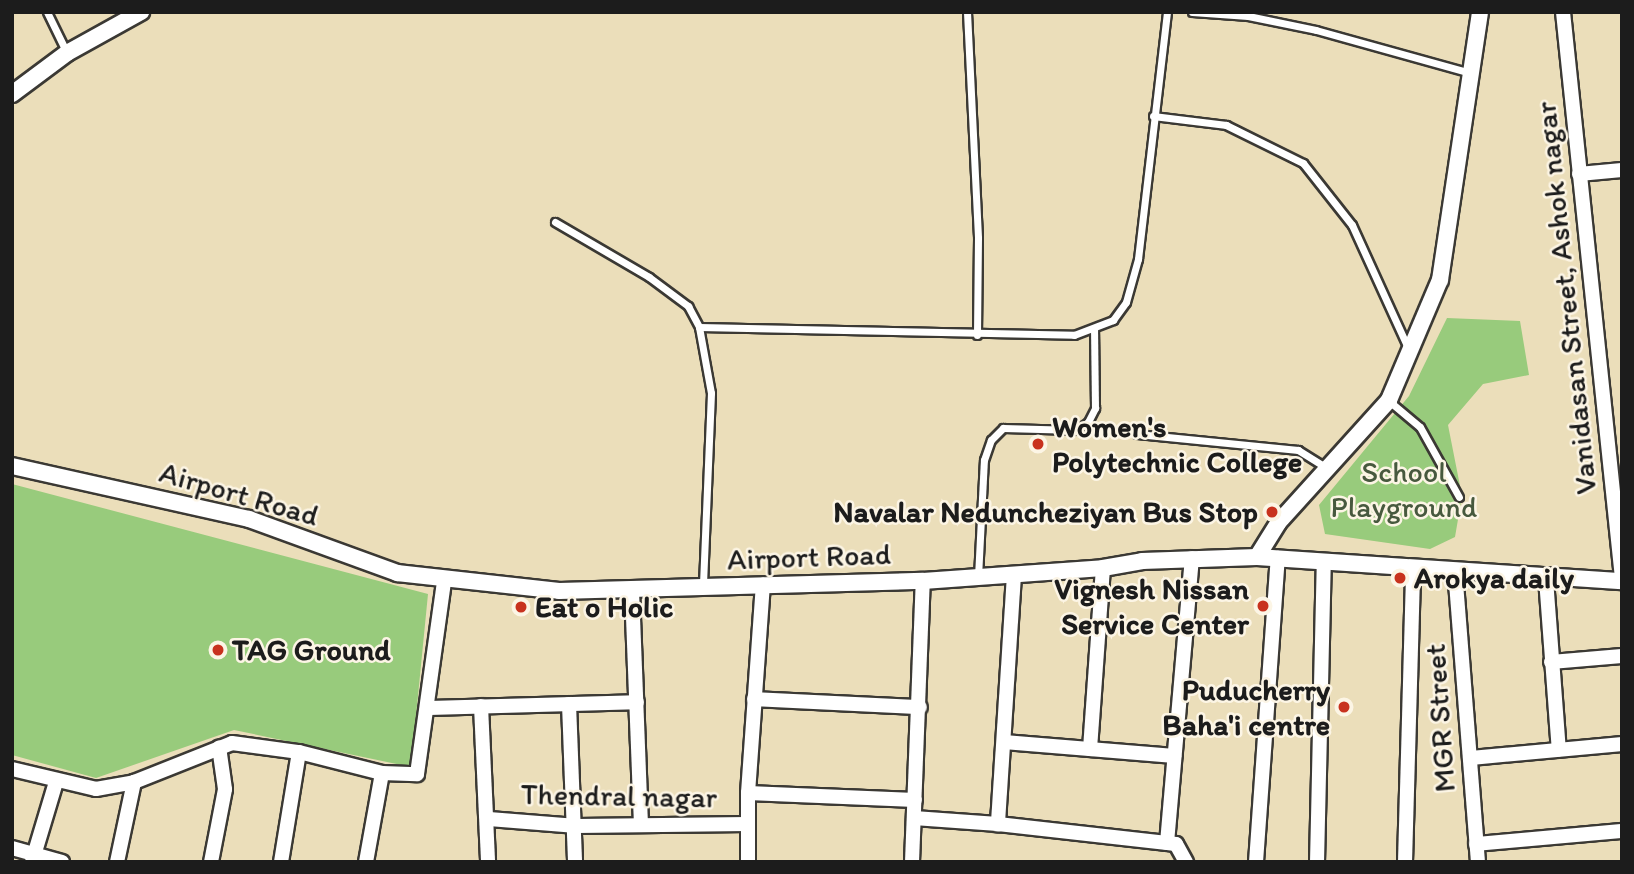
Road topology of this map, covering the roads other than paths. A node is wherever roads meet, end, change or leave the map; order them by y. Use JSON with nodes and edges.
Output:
{"nodes":[{"id":1,"x":47,"y":12,"type":"edge"},
{"id":2,"x":141,"y":12,"type":"edge"},
{"id":3,"x":967,"y":12,"type":"edge"},
{"id":4,"x":1167,"y":12,"type":"edge"},
{"id":5,"x":1192,"y":12,"type":"edge"},
{"id":6,"x":1480,"y":12,"type":"edge"},
{"id":7,"x":1563,"y":12,"type":"edge"},
{"id":8,"x":67,"y":53,"type":"junction"},
{"id":9,"x":1472,"y":73,"type":"junction"},
{"id":10,"x":12,"y":94,"type":"edge"},
{"id":11,"x":1153,"y":116,"type":"junction"},
{"id":12,"x":1622,"y":170,"type":"edge"},
{"id":13,"x":1579,"y":174,"type":"junction"},
{"id":14,"x":555,"y":222,"type":"dead end"},
{"id":15,"x":699,"y":327,"type":"junction"},
{"id":16,"x":1094,"y":330,"type":"junction"},
{"id":17,"x":977,"y":335,"type":"junction"},
{"id":18,"x":1409,"y":352,"type":"junction"},
{"id":19,"x":1389,"y":400,"type":"junction"},
{"id":20,"x":1137,"y":434,"type":"dead end"},
{"id":21,"x":12,"y":466,"type":"edge"},
{"id":22,"x":1328,"y":468,"type":"junction"},
{"id":23,"x":1459,"y":497,"type":"dead end"},
{"id":24,"x":1257,"y":557,"type":"junction"},
{"id":25,"x":1192,"y":558,"type":"junction"},
{"id":26,"x":1278,"y":558,"type":"junction"},
{"id":27,"x":1324,"y":561,"type":"junction"},
{"id":28,"x":1413,"y":567,"type":"junction"},
{"id":29,"x":1103,"y":568,"type":"junction"},
{"id":30,"x":1455,"y":570,"type":"junction"},
{"id":31,"x":1014,"y":575,"type":"junction"},
{"id":32,"x":978,"y":578,"type":"junction"},
{"id":33,"x":1546,"y":579,"type":"junction"},
{"id":34,"x":1622,"y":580,"type":"edge"},
{"id":35,"x":444,"y":581,"type":"junction"},
{"id":36,"x":923,"y":581,"type":"junction"},
{"id":37,"x":763,"y":585,"type":"junction"},
{"id":38,"x":704,"y":588,"type":"junction"},
{"id":39,"x":632,"y":591,"type":"junction"},
{"id":40,"x":1622,"y":656,"type":"edge"},
{"id":41,"x":1551,"y":662,"type":"junction"},
{"id":42,"x":754,"y":699,"type":"junction"},
{"id":43,"x":637,"y":702,"type":"junction"},
{"id":44,"x":569,"y":704,"type":"junction"},
{"id":45,"x":481,"y":706,"type":"junction"},
{"id":46,"x":426,"y":708,"type":"junction"},
{"id":47,"x":920,"y":708,"type":"junction"},
{"id":48,"x":1004,"y":741,"type":"junction"},
{"id":49,"x":1622,"y":744,"type":"edge"},
{"id":50,"x":219,"y":747,"type":"junction"},
{"id":51,"x":1090,"y":749,"type":"junction"},
{"id":52,"x":1559,"y":750,"type":"junction"},
{"id":53,"x":299,"y":752,"type":"junction"},
{"id":54,"x":1174,"y":757,"type":"junction"},
{"id":55,"x":1471,"y":758,"type":"junction"},
{"id":56,"x":12,"y":769,"type":"edge"},
{"id":57,"x":382,"y":773,"type":"junction"},
{"id":58,"x":56,"y":782,"type":"junction"},
{"id":59,"x":134,"y":782,"type":"junction"},
{"id":60,"x":748,"y":793,"type":"junction"},
{"id":61,"x":915,"y":800,"type":"junction"},
{"id":62,"x":914,"y":818,"type":"junction"},
{"id":63,"x":489,"y":819,"type":"junction"},
{"id":64,"x":748,"y":824,"type":"junction"},
{"id":65,"x":998,"y":824,"type":"junction"},
{"id":66,"x":641,"y":825,"type":"junction"},
{"id":67,"x":577,"y":826,"type":"junction"},
{"id":68,"x":1622,"y":831,"type":"edge"},
{"id":69,"x":1167,"y":843,"type":"junction"},
{"id":70,"x":1476,"y":844,"type":"junction"},
{"id":71,"x":12,"y":848,"type":"edge"},
{"id":72,"x":33,"y":858,"type":"edge"},
{"id":73,"x":62,"y":862,"type":"edge"},
{"id":74,"x":117,"y":862,"type":"edge"},
{"id":75,"x":211,"y":862,"type":"edge"},
{"id":76,"x":281,"y":862,"type":"edge"},
{"id":77,"x":366,"y":862,"type":"edge"},
{"id":78,"x":488,"y":862,"type":"edge"},
{"id":79,"x":575,"y":862,"type":"edge"},
{"id":80,"x":748,"y":862,"type":"edge"},
{"id":81,"x":912,"y":862,"type":"edge"},
{"id":82,"x":1186,"y":862,"type":"edge"},
{"id":83,"x":1256,"y":862,"type":"edge"},
{"id":84,"x":1317,"y":862,"type":"edge"},
{"id":85,"x":1405,"y":862,"type":"edge"},
{"id":86,"x":1478,"y":862,"type":"edge"}],
"edges":[{"from":1,"to":8,"type":"lane"},
{"from":2,"to":8,"type":"street"},
{"from":3,"to":17,"type":"lane"},
{"from":4,"to":11,"type":"lane"},
{"from":5,"to":9,"type":"lane"},
{"from":6,"to":9,"type":"street"},
{"from":7,"to":13,"type":"street","name":"Vanidasan Street, Ashok nagar"},
{"from":8,"to":10,"type":"street"},
{"from":9,"to":18,"type":"street"},
{"from":11,"to":16,"type":"lane"},
{"from":11,"to":18,"type":"lane"},
{"from":12,"to":13,"type":"street"},
{"from":13,"to":34,"type":"street","name":"Vanidasan Street, Ashok nagar"},
{"from":14,"to":15,"type":"lane"},
{"from":15,"to":17,"type":"lane"},
{"from":15,"to":38,"type":"lane"},
{"from":16,"to":17,"type":"lane"},
{"from":16,"to":32,"type":"lane"},
{"from":18,"to":19,"type":"street"},
{"from":19,"to":22,"type":"street"},
{"from":19,"to":23,"type":"lane"},
{"from":20,"to":22,"type":"lane"},
{"from":21,"to":35,"type":"street","name":"Airport Road"},
{"from":22,"to":24,"type":"street"},
{"from":24,"to":25,"type":"street","name":"Airport Road"},
{"from":24,"to":26,"type":"street","name":"Airport Road"},
{"from":25,"to":29,"type":"street","name":"Airport Road"},
{"from":25,"to":54,"type":"street"},
{"from":26,"to":27,"type":"street","name":"Airport Road"},
{"from":26,"to":83,"type":"street"},
{"from":27,"to":28,"type":"street","name":"Airport Road"},
{"from":27,"to":84,"type":"street"},
{"from":28,"to":30,"type":"street","name":"Airport Road"},
{"from":28,"to":85,"type":"street"},
{"from":29,"to":31,"type":"street","name":"Airport Road"},
{"from":29,"to":51,"type":"street"},
{"from":30,"to":33,"type":"street","name":"Airport Road"},
{"from":30,"to":55,"type":"street","name":"MGR Street"},
{"from":31,"to":32,"type":"street","name":"Airport Road"},
{"from":31,"to":48,"type":"street"},
{"from":32,"to":36,"type":"street","name":"Airport Road"},
{"from":33,"to":34,"type":"street","name":"Airport Road"},
{"from":33,"to":41,"type":"street"},
{"from":35,"to":39,"type":"street","name":"Airport Road"},
{"from":35,"to":46,"type":"street"},
{"from":36,"to":37,"type":"street","name":"Airport Road"},
{"from":36,"to":47,"type":"street"},
{"from":37,"to":38,"type":"street","name":"Airport Road"},
{"from":37,"to":42,"type":"street"},
{"from":38,"to":39,"type":"street","name":"Airport Road"},
{"from":39,"to":43,"type":"street"},
{"from":40,"to":41,"type":"street"},
{"from":41,"to":52,"type":"street"},
{"from":42,"to":47,"type":"street"},
{"from":42,"to":60,"type":"street"},
{"from":43,"to":44,"type":"street"},
{"from":43,"to":66,"type":"street"},
{"from":44,"to":45,"type":"street"},
{"from":44,"to":67,"type":"street"},
{"from":45,"to":46,"type":"street"},
{"from":45,"to":63,"type":"street"},
{"from":46,"to":57,"type":"street"},
{"from":47,"to":61,"type":"street"},
{"from":48,"to":51,"type":"street"},
{"from":48,"to":65,"type":"street"},
{"from":49,"to":52,"type":"street"},
{"from":50,"to":53,"type":"street"},
{"from":50,"to":59,"type":"street"},
{"from":50,"to":75,"type":"street"},
{"from":51,"to":54,"type":"street"},
{"from":52,"to":55,"type":"street"},
{"from":53,"to":57,"type":"street"},
{"from":53,"to":76,"type":"street"},
{"from":54,"to":69,"type":"street"},
{"from":55,"to":70,"type":"street","name":"MGR Street"},
{"from":56,"to":58,"type":"street"},
{"from":57,"to":77,"type":"street"},
{"from":58,"to":59,"type":"street"},
{"from":58,"to":72,"type":"street"},
{"from":59,"to":74,"type":"street"},
{"from":60,"to":61,"type":"street"},
{"from":60,"to":64,"type":"street"},
{"from":61,"to":62,"type":"street"},
{"from":62,"to":65,"type":"street"},
{"from":62,"to":81,"type":"street"},
{"from":63,"to":67,"type":"street","name":"Thendral nagar"},
{"from":63,"to":78,"type":"street"},
{"from":64,"to":66,"type":"street","name":"Thendral nagar"},
{"from":64,"to":80,"type":"street"},
{"from":65,"to":69,"type":"street"},
{"from":66,"to":67,"type":"street","name":"Thendral nagar"},
{"from":67,"to":79,"type":"street"},
{"from":68,"to":70,"type":"street"},
{"from":69,"to":82,"type":"street"},
{"from":70,"to":86,"type":"street","name":"MGR Street"},
{"from":71,"to":72,"type":"street"},
{"from":72,"to":73,"type":"street"}]}
